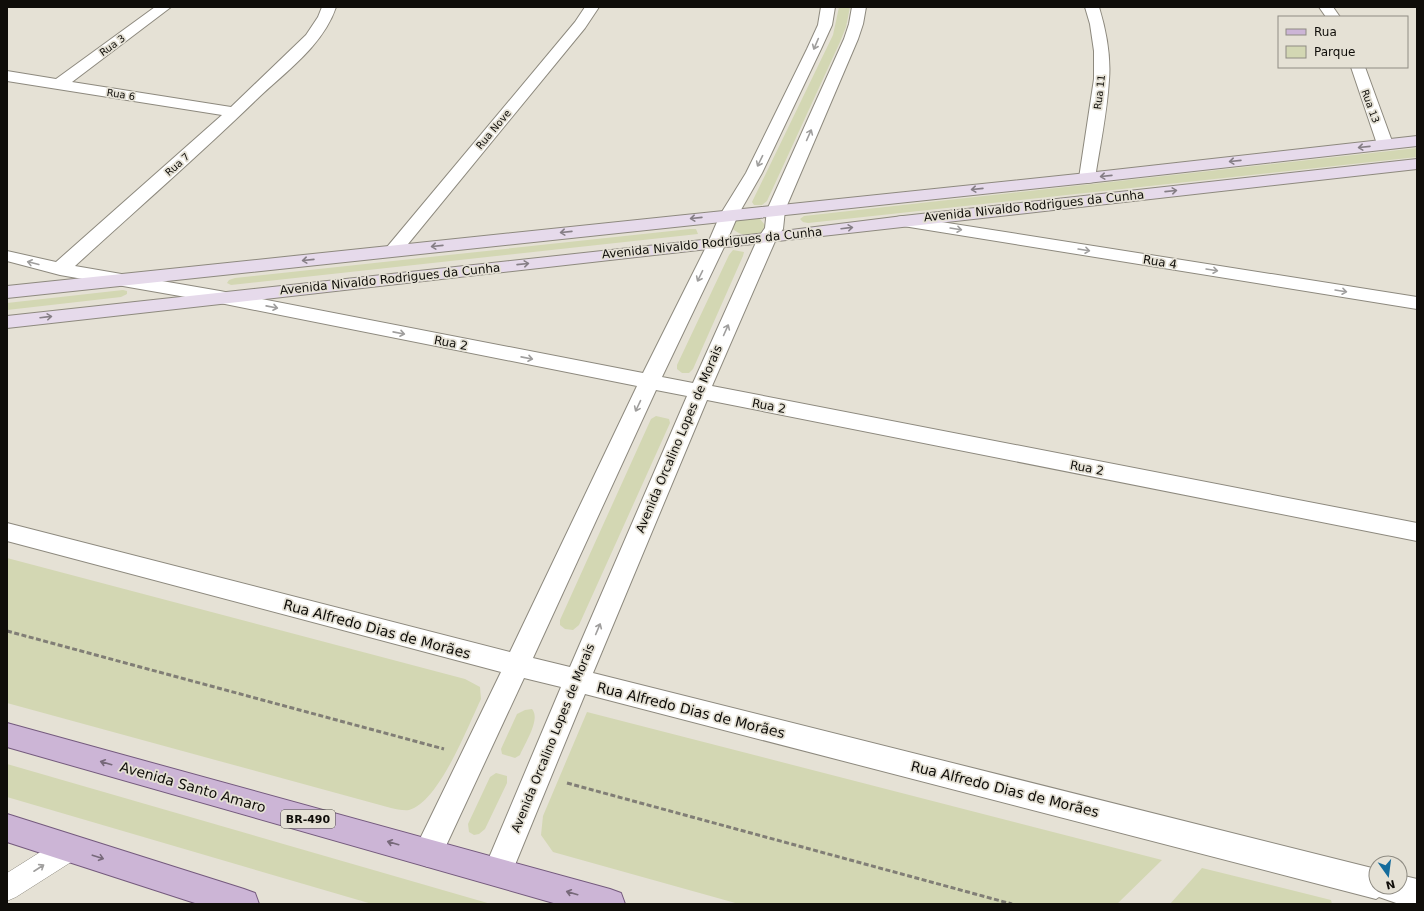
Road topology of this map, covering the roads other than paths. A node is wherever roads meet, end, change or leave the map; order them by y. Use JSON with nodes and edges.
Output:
{"nodes":[{"id":1,"x":164,"y":7,"type":"edge"},
{"id":2,"x":330,"y":7,"type":"edge"},
{"id":3,"x":592,"y":7,"type":"edge"},
{"id":4,"x":828,"y":7,"type":"edge"},
{"id":5,"x":858,"y":7,"type":"edge"},
{"id":6,"x":1092,"y":7,"type":"edge"},
{"id":7,"x":1326,"y":7,"type":"edge"},
{"id":8,"x":1331,"y":16,"type":"edge"},
{"id":9,"x":1358,"y":68,"type":"edge"},
{"id":10,"x":7,"y":76,"type":"edge"},
{"id":11,"x":59,"y":84,"type":"junction"},
{"id":12,"x":234,"y":112,"type":"junction"},
{"id":13,"x":1417,"y":141,"type":"edge"},
{"id":14,"x":1385,"y":144,"type":"junction"},
{"id":15,"x":1417,"y":164,"type":"edge"},
{"id":16,"x":1087,"y":178,"type":"junction"},
{"id":17,"x":776,"y":210,"type":"junction"},
{"id":18,"x":728,"y":215,"type":"junction"},
{"id":19,"x":903,"y":221,"type":"junction"},
{"id":20,"x":767,"y":238,"type":"junction"},
{"id":21,"x":717,"y":243,"type":"junction"},
{"id":22,"x":393,"y":251,"type":"junction"},
{"id":23,"x":7,"y":256,"type":"edge"},
{"id":24,"x":60,"y":269,"type":"junction"},
{"id":25,"x":121,"y":280,"type":"junction"},
{"id":26,"x":7,"y":292,"type":"edge"},
{"id":27,"x":220,"y":297,"type":"junction"},
{"id":28,"x":1417,"y":303,"type":"edge"},
{"id":29,"x":7,"y":322,"type":"edge"},
{"id":30,"x":649,"y":382,"type":"junction"},
{"id":31,"x":698,"y":392,"type":"junction"},
{"id":32,"x":7,"y":532,"type":"edge"},
{"id":33,"x":1417,"y":532,"type":"edge"},
{"id":34,"x":517,"y":666,"type":"junction"},
{"id":35,"x":576,"y":680,"type":"junction"},
{"id":36,"x":7,"y":735,"type":"edge"},
{"id":37,"x":7,"y":828,"type":"edge"},
{"id":38,"x":70,"y":848,"type":"junction"},
{"id":39,"x":428,"y":853,"type":"junction"},
{"id":40,"x":498,"y":872,"type":"junction"},
{"id":41,"x":1368,"y":882,"type":"edge"},
{"id":42,"x":7,"y":888,"type":"edge"},
{"id":43,"x":244,"y":904,"type":"edge"},
{"id":44,"x":610,"y":904,"type":"edge"}],
"edges":[{"from":1,"to":11,"type":"street","name":"Rua 3"},
{"from":2,"to":12,"type":"street","name":"Rua 7"},
{"from":3,"to":22,"type":"street","name":"Rua Nove"},
{"from":4,"to":18,"type":"street","one_way":true},
{"from":17,"to":5,"type":"street","name":"Avenida Orcalino Lopes de Morais","one_way":true},
{"from":6,"to":16,"type":"street","name":"Rua 11"},
{"from":7,"to":8,"type":"street"},
{"from":9,"to":14,"type":"street","name":"Rua 13"},
{"from":10,"to":11,"type":"street","name":"Rua 6"},
{"from":11,"to":12,"type":"street","name":"Rua 6"},
{"from":12,"to":24,"type":"street","name":"Rua 7"},
{"from":13,"to":14,"type":"street","name":"Avenida Nivaldo Rodrigues da Cunha"},
{"from":14,"to":16,"type":"street","name":"Avenida Nivaldo Rodrigues da Cunha","one_way":true},
{"from":19,"to":15,"type":"street","name":"Avenida Nivaldo Rodrigues da Cunha","one_way":true},
{"from":16,"to":17,"type":"street","name":"Avenida Nivaldo Rodrigues da Cunha","one_way":true},
{"from":17,"to":18,"type":"street","name":"Avenida Nivaldo Rodrigues da Cunha"},
{"from":17,"to":20,"type":"street","name":"Avenida Orcalino Lopes de Morais"},
{"from":18,"to":21,"type":"street"},
{"from":18,"to":22,"type":"street","name":"Avenida Nivaldo Rodrigues da Cunha","one_way":true},
{"from":20,"to":19,"type":"street","name":"Avenida Nivaldo Rodrigues da Cunha","one_way":true},
{"from":19,"to":28,"type":"street","name":"Rua 4","one_way":true},
{"from":20,"to":21,"type":"street","name":"Avenida Nivaldo Rodrigues da Cunha"},
{"from":31,"to":20,"type":"street","name":"Avenida Orcalino Lopes de Morais","one_way":true},
{"from":27,"to":21,"type":"street","name":"Avenida Nivaldo Rodrigues da Cunha","one_way":true},
{"from":21,"to":30,"type":"street","one_way":true},
{"from":22,"to":25,"type":"street","name":"Avenida Nivaldo Rodrigues da Cunha","one_way":true},
{"from":24,"to":23,"type":"street","one_way":true},
{"from":24,"to":25,"type":"street"},
{"from":25,"to":26,"type":"street","name":"Avenida Nivaldo Rodrigues da Cunha"},
{"from":25,"to":27,"type":"street","name":"Rua 2"},
{"from":29,"to":27,"type":"street","name":"Avenida Nivaldo Rodrigues da Cunha","one_way":true},
{"from":27,"to":30,"type":"street","name":"Rua 2","one_way":true},
{"from":30,"to":31,"type":"street","name":"Rua 2"},
{"from":30,"to":34,"type":"street","one_way":true},
{"from":31,"to":33,"type":"street","name":"Rua 2"},
{"from":35,"to":31,"type":"street","name":"Avenida Orcalino Lopes de Morais","one_way":true},
{"from":32,"to":34,"type":"street","name":"Rua Alfredo Dias de Morães"},
{"from":34,"to":35,"type":"street","name":"Rua Alfredo Dias de Morães"},
{"from":34,"to":39,"type":"street"},
{"from":35,"to":40,"type":"street","name":"Avenida Orcalino Lopes de Morais"},
{"from":35,"to":41,"type":"street","name":"Rua Alfredo Dias de Morães"},
{"from":39,"to":36,"type":"main road","name":"Avenida Santo Amaro","number":"BR-490","one_way":true},
{"from":37,"to":38,"type":"main road"},
{"from":42,"to":38,"type":"lane","one_way":true},
{"from":38,"to":43,"type":"main road","one_way":true},
{"from":39,"to":40,"type":"main road","name":"Avenida Santo Amaro","number":"BR-490"},
{"from":44,"to":40,"type":"main road","name":"Avenida Santo Amaro","number":"BR-490","one_way":true}]}
